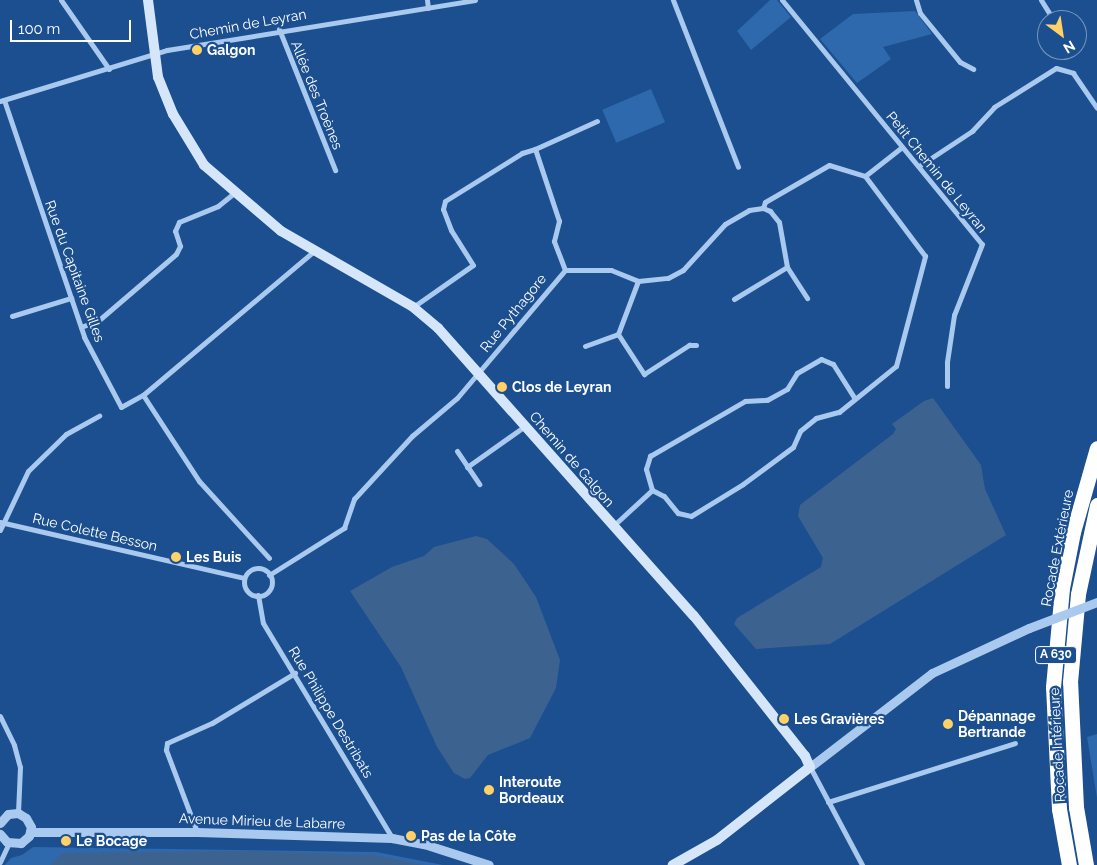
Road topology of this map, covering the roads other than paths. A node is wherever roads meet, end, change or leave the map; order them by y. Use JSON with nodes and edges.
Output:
{"nodes":[{"id":1,"x":61,"y":0,"type":"edge"},
{"id":2,"x":148,"y":0,"type":"edge"},
{"id":3,"x":427,"y":0,"type":"edge"},
{"id":4,"x":476,"y":0,"type":"edge"},
{"id":5,"x":673,"y":0,"type":"edge"},
{"id":6,"x":782,"y":0,"type":"edge"},
{"id":7,"x":916,"y":0,"type":"edge"},
{"id":8,"x":463,"y":1,"type":"edge"},
{"id":9,"x":428,"y":8,"type":"junction"},
{"id":10,"x":279,"y":29,"type":"junction"},
{"id":11,"x":153,"y":56,"type":"junction"},
{"id":12,"x":108,"y":69,"type":"junction"},
{"id":13,"x":973,"y":69,"type":"dead end"},
{"id":14,"x":2,"y":101,"type":"edge"},
{"id":15,"x":1097,"y":108,"type":"edge"},
{"id":16,"x":596,"y":120,"type":"dead end"},
{"id":17,"x":902,"y":147,"type":"junction"},
{"id":18,"x":535,"y":149,"type":"junction"},
{"id":19,"x":918,"y":166,"type":"junction"},
{"id":20,"x":738,"y":167,"type":"dead end"},
{"id":21,"x":335,"y":170,"type":"dead end"},
{"id":22,"x":865,"y":176,"type":"junction"},
{"id":23,"x":234,"y":193,"type":"junction"},
{"id":24,"x":763,"y":208,"type":"junction"},
{"id":25,"x":315,"y":250,"type":"junction"},
{"id":26,"x":787,"y":268,"type":"junction"},
{"id":27,"x":565,"y":270,"type":"junction"},
{"id":28,"x":638,"y":280,"type":"junction"},
{"id":29,"x":72,"y":298,"type":"junction"},
{"id":30,"x":807,"y":298,"type":"dead end"},
{"id":31,"x":734,"y":299,"type":"dead end"},
{"id":32,"x":413,"y":307,"type":"junction"},
{"id":33,"x":12,"y":316,"type":"dead end"},
{"id":34,"x":81,"y":327,"type":"junction"},
{"id":35,"x":618,"y":334,"type":"junction"},
{"id":36,"x":585,"y":346,"type":"dead end"},
{"id":37,"x":696,"y":346,"type":"dead end"},
{"id":38,"x":478,"y":374,"type":"junction"},
{"id":39,"x":947,"y":386,"type":"dead end"},
{"id":40,"x":143,"y":395,"type":"junction"},
{"id":41,"x":855,"y":399,"type":"junction"},
{"id":42,"x":99,"y":416,"type":"dead end"},
{"id":43,"x":525,"y":426,"type":"junction"},
{"id":44,"x":1097,"y":448,"type":"edge"},
{"id":45,"x":458,"y":451,"type":"dead end"},
{"id":46,"x":467,"y":467,"type":"junction"},
{"id":47,"x":479,"y":484,"type":"dead end"},
{"id":48,"x":652,"y":490,"type":"junction"},
{"id":49,"x":1097,"y":505,"type":"edge"},
{"id":50,"x":1,"y":522,"type":"edge"},
{"id":51,"x":613,"y":526,"type":"junction"},
{"id":52,"x":0,"y":530,"type":"edge"},
{"id":53,"x":269,"y":558,"type":"dead end"},
{"id":54,"x":270,"y":574,"type":"junction"},
{"id":55,"x":244,"y":578,"type":"junction"},
{"id":56,"x":258,"y":595,"type":"junction"},
{"id":57,"x":1097,"y":602,"type":"edge"},
{"id":58,"x":295,"y":672,"type":"junction"},
{"id":59,"x":0,"y":716,"type":"edge"},
{"id":60,"x":1014,"y":743,"type":"dead end"},
{"id":61,"x":810,"y":767,"type":"junction"},
{"id":62,"x":828,"y":802,"type":"junction"},
{"id":63,"x":18,"y":813,"type":"junction"},
{"id":64,"x":0,"y":823,"type":"edge"},
{"id":65,"x":30,"y":832,"type":"junction"},
{"id":66,"x":197,"y":832,"type":"junction"},
{"id":67,"x":0,"y":834,"type":"edge"},
{"id":68,"x":392,"y":838,"type":"junction"},
{"id":69,"x":9,"y":843,"type":"junction"},
{"id":70,"x":0,"y":862,"type":"edge"},
{"id":71,"x":490,"y":865,"type":"edge"},
{"id":72,"x":673,"y":865,"type":"edge"},
{"id":73,"x":862,"y":865,"type":"edge"},
{"id":74,"x":1069,"y":865,"type":"edge"},
{"id":75,"x":1086,"y":865,"type":"edge"}],
"edges":[{"from":1,"to":12,"type":"street"},
{"from":2,"to":11,"type":"main road","name":"Chemin de Galgon"},
{"from":3,"to":9,"type":"street"},
{"from":4,"to":8,"type":"street","name":"Chemin de Leyran"},
{"from":5,"to":20,"type":"street"},
{"from":6,"to":17,"type":"street","name":"Petit Chemin de Leyran"},
{"from":7,"to":13,"type":"street"},
{"from":8,"to":9,"type":"street","name":"Chemin de Leyran"},
{"from":9,"to":10,"type":"street","name":"Chemin de Leyran"},
{"from":10,"to":11,"type":"street","name":"Chemin de Leyran"},
{"from":10,"to":21,"type":"street","name":"Allée des Troènes"},
{"from":11,"to":12,"type":"street","name":"Chemin de Leyran"},
{"from":11,"to":23,"type":"main road","name":"Chemin de Galgon"},
{"from":12,"to":14,"type":"street","name":"Chemin de Leyran"},
{"from":14,"to":29,"type":"street","name":"Rue du Capitaine Gilles"},
{"from":15,"to":19,"type":"street"},
{"from":16,"to":18,"type":"street"},
{"from":17,"to":19,"type":"street","name":"Petit Chemin de Leyran"},
{"from":17,"to":22,"type":"street"},
{"from":18,"to":27,"type":"street"},
{"from":18,"to":32,"type":"street"},
{"from":19,"to":39,"type":"street","name":"Petit Chemin de Leyran"},
{"from":22,"to":24,"type":"street"},
{"from":22,"to":41,"type":"street"},
{"from":23,"to":25,"type":"main road","name":"Chemin de Galgon"},
{"from":23,"to":34,"type":"street"},
{"from":24,"to":26,"type":"street"},
{"from":24,"to":28,"type":"street","name":"Rue Pythagore"},
{"from":25,"to":32,"type":"main road","name":"Chemin de Galgon"},
{"from":25,"to":40,"type":"street","name":"Rue du Capitaine Gilles"},
{"from":26,"to":30,"type":"street"},
{"from":26,"to":31,"type":"street"},
{"from":27,"to":28,"type":"street","name":"Rue Pythagore"},
{"from":27,"to":38,"type":"street","name":"Rue Pythagore"},
{"from":28,"to":35,"type":"street"},
{"from":29,"to":33,"type":"street"},
{"from":29,"to":34,"type":"street","name":"Rue du Capitaine Gilles"},
{"from":32,"to":38,"type":"main road","name":"Chemin de Galgon"},
{"from":34,"to":40,"type":"street","name":"Rue du Capitaine Gilles"},
{"from":35,"to":36,"type":"street"},
{"from":35,"to":37,"type":"street"},
{"from":38,"to":43,"type":"main road","name":"Chemin de Galgon"},
{"from":38,"to":54,"type":"street","name":"Rue Pythagore"},
{"from":40,"to":53,"type":"street"},
{"from":41,"to":48,"type":"street"},
{"from":41,"to":48,"type":"street"},
{"from":42,"to":50,"type":"street"},
{"from":43,"to":46,"type":"street"},
{"from":43,"to":51,"type":"main road","name":"Chemin de Galgon"},
{"from":44,"to":74,"type":"highway","name":"Rocade Extérieure","number":"A 630"},
{"from":45,"to":46,"type":"street"},
{"from":46,"to":47,"type":"street"},
{"from":48,"to":51,"type":"street"},
{"from":49,"to":75,"type":"highway","name":"Rocade Intérieure","number":"A 630"},
{"from":50,"to":52,"type":"street"},
{"from":50,"to":55,"type":"street","name":"Rue Colette Besson"},
{"from":51,"to":61,"type":"main road","name":"Chemin de Galgon"},
{"from":54,"to":55,"type":"street"},
{"from":54,"to":56,"type":"street"},
{"from":55,"to":56,"type":"street"},
{"from":56,"to":58,"type":"street","name":"Rue Philippe Destribats"},
{"from":57,"to":61,"type":"street","bridge":true},
{"from":58,"to":66,"type":"street"},
{"from":58,"to":68,"type":"street","name":"Rue Philippe Destribats"},
{"from":59,"to":63,"type":"street"},
{"from":60,"to":62,"type":"street"},
{"from":61,"to":62,"type":"street","name":"Chemin de Galgon"},
{"from":61,"to":72,"type":"main road"},
{"from":62,"to":73,"type":"street","name":"Chemin de Galgon"},
{"from":63,"to":64,"type":"street"},
{"from":63,"to":65,"type":"street"},
{"from":65,"to":66,"type":"street","name":"Avenue Mirieu de Labarre"},
{"from":65,"to":69,"type":"street"},
{"from":66,"to":68,"type":"street","name":"Avenue Mirieu de Labarre"},
{"from":67,"to":69,"type":"street"},
{"from":68,"to":71,"type":"street","name":"Avenue Mirieu de Labarre"},
{"from":69,"to":70,"type":"street"}]}
